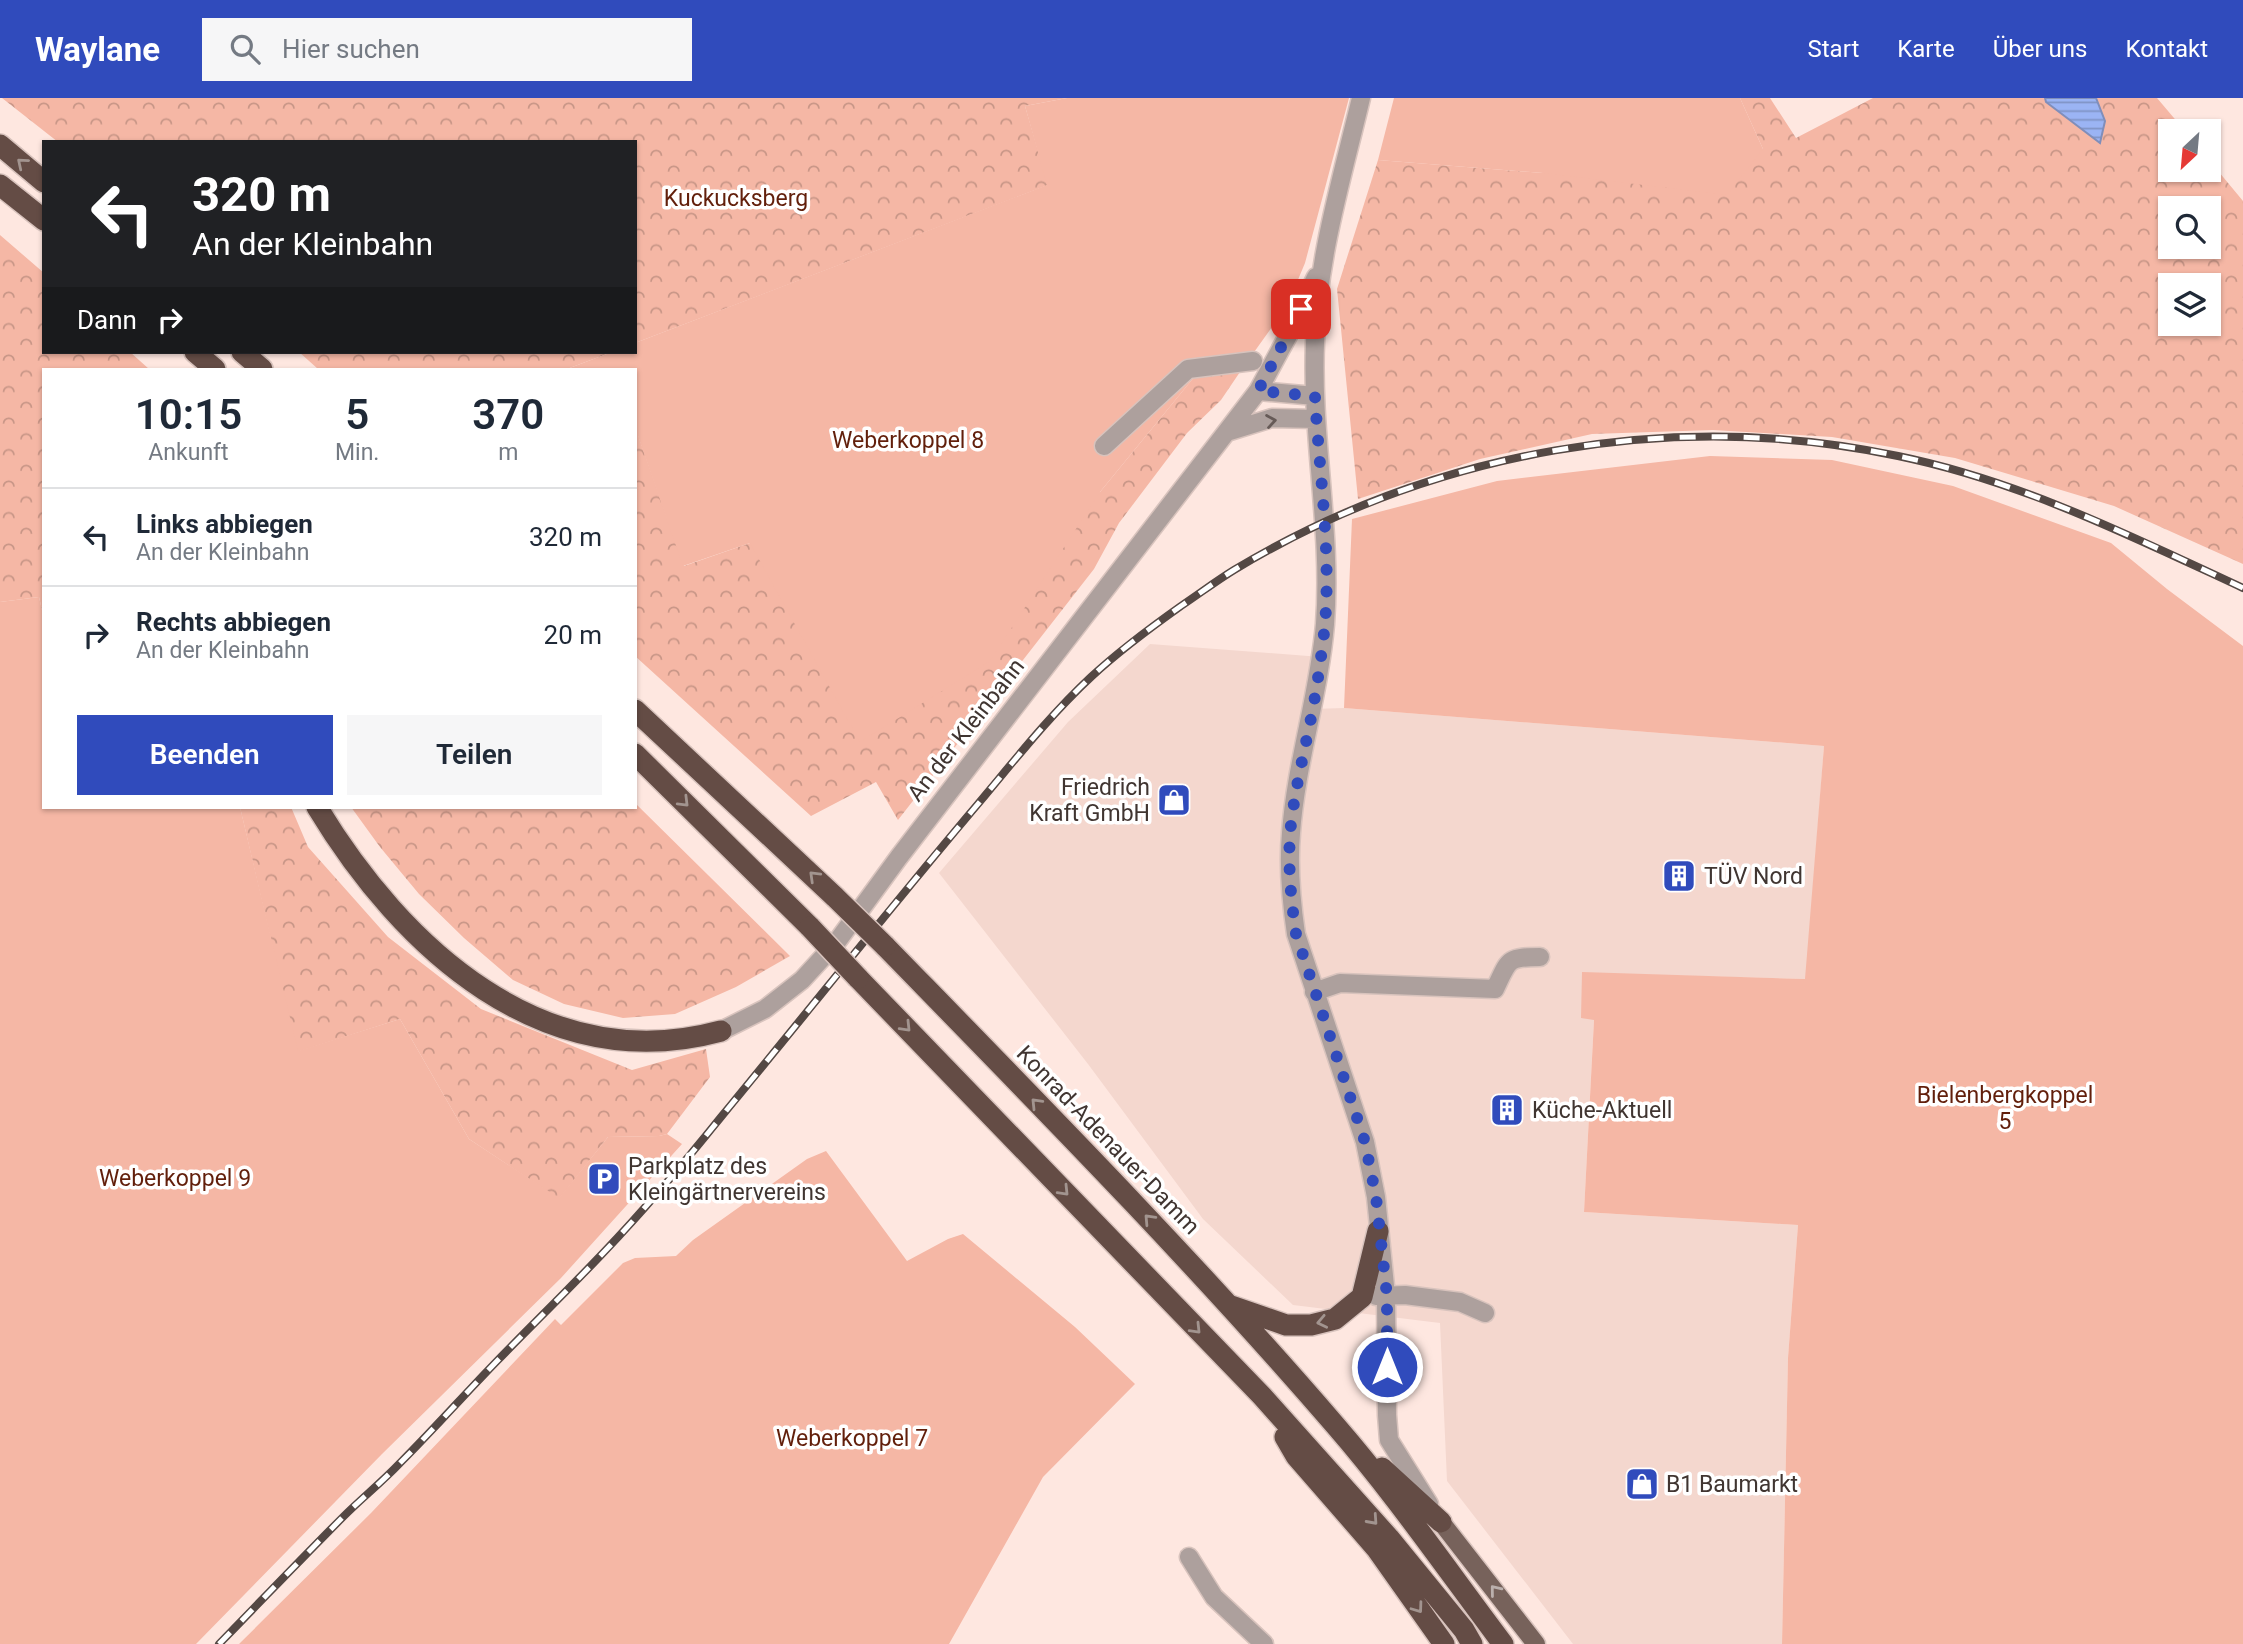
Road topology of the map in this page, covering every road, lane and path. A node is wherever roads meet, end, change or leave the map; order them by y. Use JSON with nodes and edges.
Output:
{"nodes":[{"id":1,"x":1362,"y":98,"type":"edge"},
{"id":2,"x":0,"y":145,"type":"edge"},
{"id":3,"x":42,"y":180,"type":"edge"},
{"id":4,"x":0,"y":185,"type":"edge"},
{"id":5,"x":42,"y":218,"type":"edge"},
{"id":6,"x":1322,"y":265,"type":"junction"},
{"id":7,"x":244,"y":354,"type":"edge"},
{"id":8,"x":1253,"y":361,"type":"dead end"},
{"id":9,"x":261,"y":368,"type":"edge"},
{"id":10,"x":1258,"y":391,"type":"junction"},
{"id":11,"x":1315,"y":396,"type":"junction"},
{"id":12,"x":1316,"y":419,"type":"junction"},
{"id":13,"x":1227,"y":432,"type":"junction"},
{"id":14,"x":1104,"y":446,"type":"dead end"},
{"id":15,"x":637,"y":712,"type":"edge"},
{"id":16,"x":637,"y":756,"type":"edge"},
{"id":17,"x":318,"y":809,"type":"edge"},
{"id":18,"x":1540,"y":957,"type":"dead end"},
{"id":19,"x":1314,"y":992,"type":"junction"},
{"id":20,"x":722,"y":1031,"type":"joint"},
{"id":21,"x":1378,"y":1231,"type":"junction"},
{"id":22,"x":1387,"y":1296,"type":"junction"},
{"id":23,"x":1362,"y":1297,"type":"junction"},
{"id":24,"x":1228,"y":1306,"type":"junction"},
{"id":25,"x":1485,"y":1313,"type":"dead end"},
{"id":26,"x":1262,"y":1396,"type":"junction"},
{"id":27,"x":1337,"y":1427,"type":"junction"},
{"id":28,"x":1441,"y":1522,"type":"junction"},
{"id":29,"x":1189,"y":1557,"type":"dead end"},
{"id":30,"x":1264,"y":1644,"type":"edge"},
{"id":31,"x":1444,"y":1644,"type":"edge"},
{"id":32,"x":1472,"y":1644,"type":"edge"},
{"id":33,"x":1503,"y":1644,"type":"edge"},
{"id":34,"x":1536,"y":1644,"type":"edge"}],
"edges":[{"from":1,"to":6,"type":"street"},
{"from":3,"to":2,"type":"highway","one_way":true},
{"from":4,"to":5,"type":"highway"},
{"from":6,"to":10,"type":"street","name":"An der Kleinbahn"},
{"from":6,"to":11,"type":"street"},
{"from":7,"to":9,"type":"highway"},
{"from":8,"to":14,"type":"street"},
{"from":10,"to":11,"type":"street"},
{"from":10,"to":13,"type":"street","name":"An der Kleinbahn"},
{"from":11,"to":12,"type":"street"},
{"from":13,"to":12,"type":"street","one_way":true},
{"from":12,"to":19,"type":"street"},
{"from":13,"to":20,"type":"street","name":"An der Kleinbahn"},
{"from":24,"to":15,"type":"highway","name":"Konrad-Adenauer-Damm","one_way":true,"bridge":true},
{"from":16,"to":26,"type":"highway","one_way":true,"bridge":true},
{"from":17,"to":20,"type":"highway"},
{"from":18,"to":19,"type":"street"},
{"from":19,"to":21,"type":"street"},
{"from":21,"to":22,"type":"street"},
{"from":21,"to":23,"type":"highway"},
{"from":22,"to":23,"type":"street"},
{"from":22,"to":25,"type":"street"},
{"from":22,"to":28,"type":"street"},
{"from":23,"to":24,"type":"highway","one_way":true},
{"from":24,"to":27,"type":"highway","name":"Konrad-Adenauer-Damm"},
{"from":26,"to":31,"type":"highway","one_way":true},
{"from":26,"to":32,"type":"highway","one_way":true},
{"from":27,"to":28,"type":"highway"},
{"from":27,"to":33,"type":"highway","name":"Konrad-Adenauer-Damm"},
{"from":34,"to":28,"type":"main road","one_way":true},
{"from":29,"to":30,"type":"street"}]}
